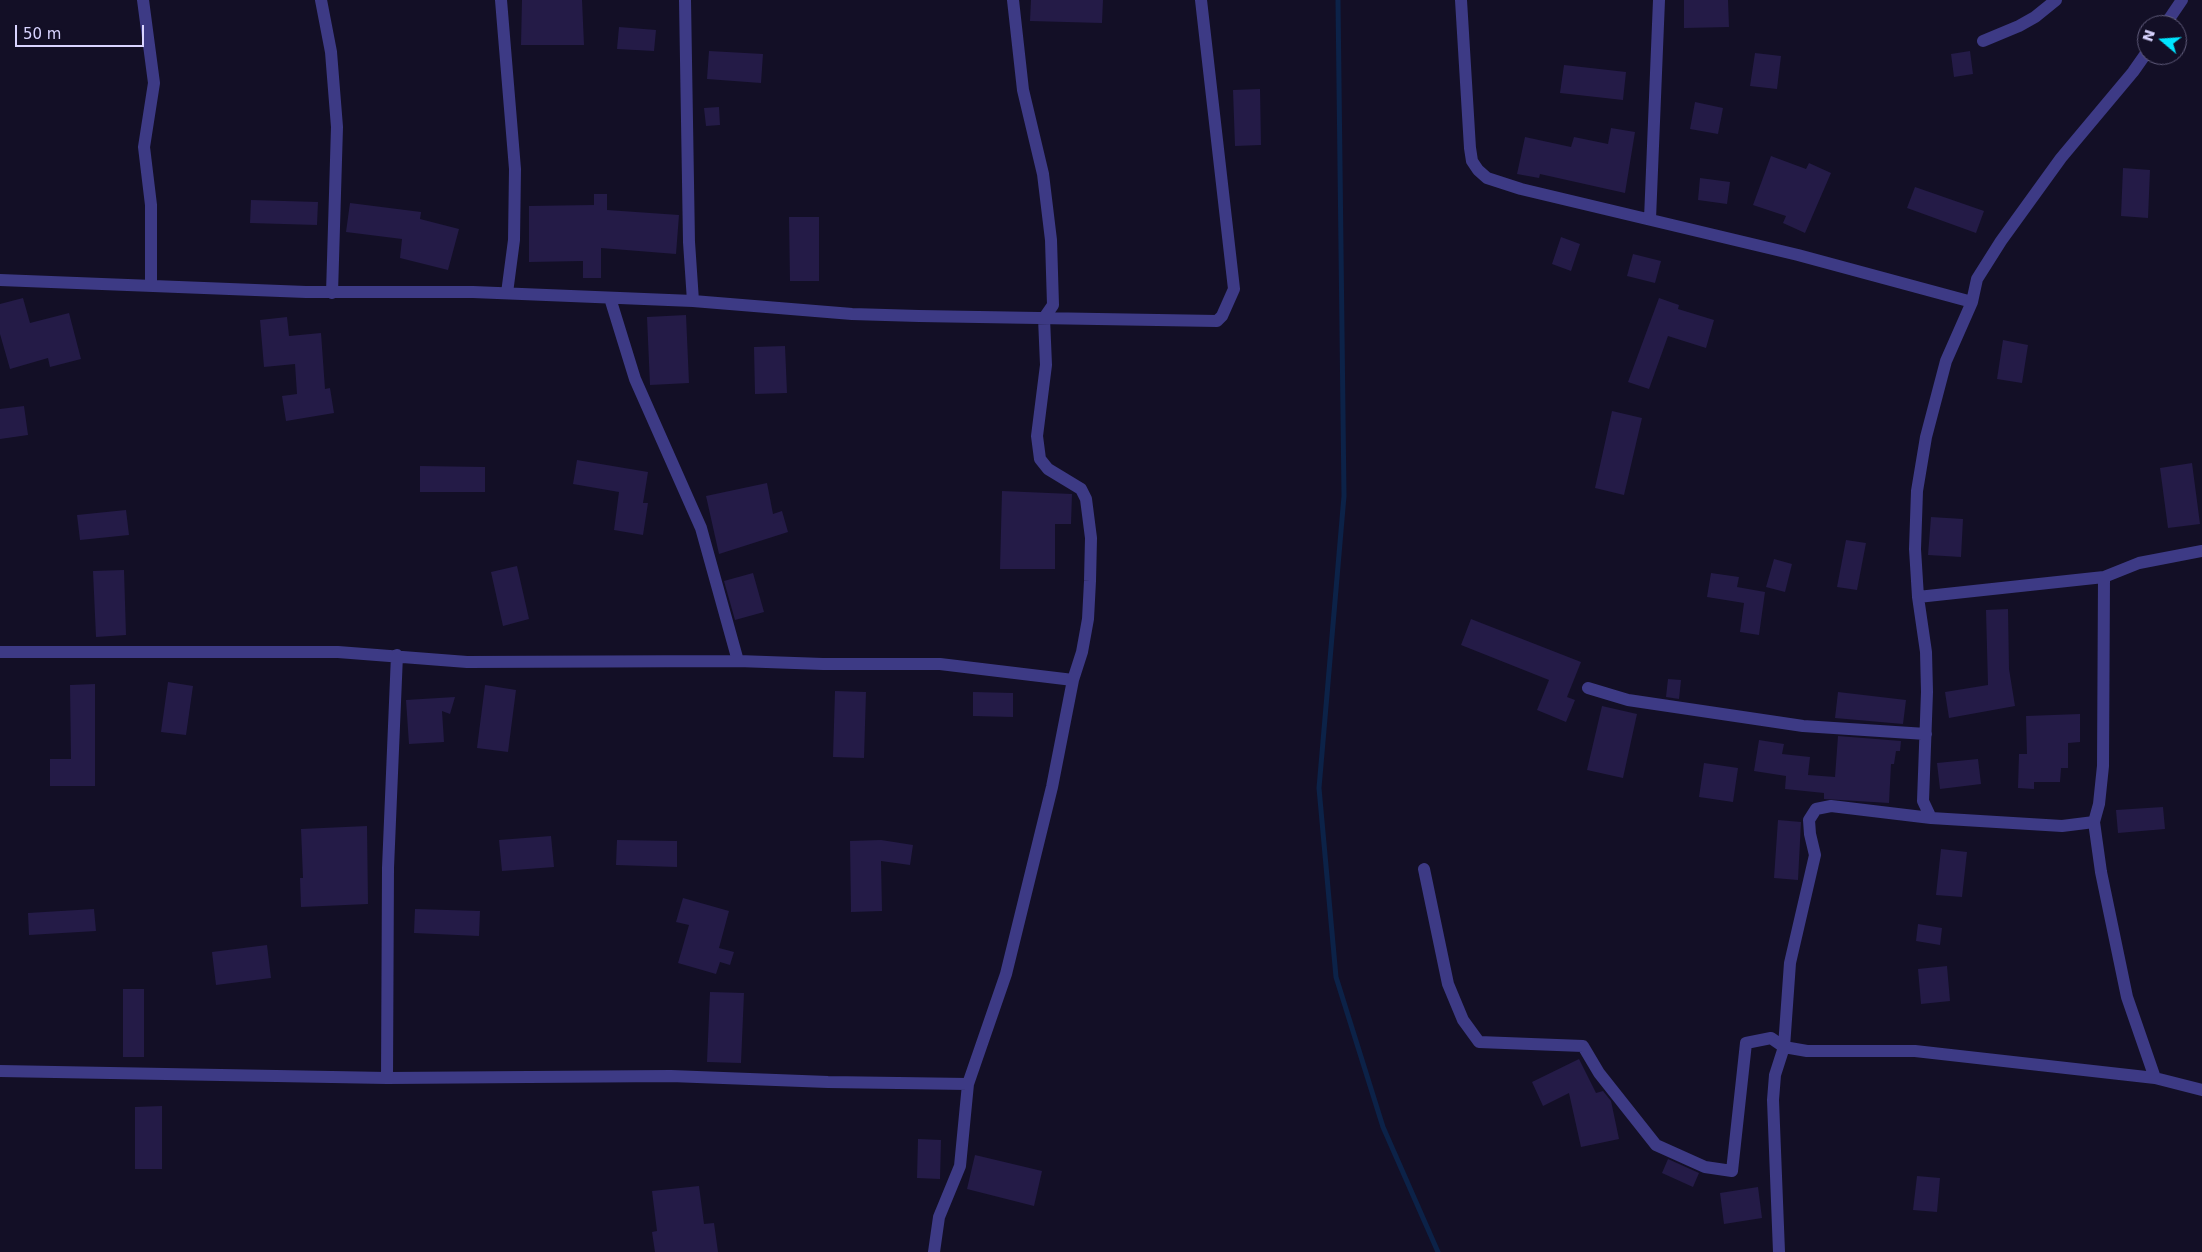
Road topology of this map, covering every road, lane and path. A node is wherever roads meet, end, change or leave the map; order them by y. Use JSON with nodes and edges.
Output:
{"nodes":[{"id":1,"x":143,"y":0,"type":"edge"},
{"id":2,"x":321,"y":0,"type":"edge"},
{"id":3,"x":501,"y":0,"type":"edge"},
{"id":4,"x":685,"y":0,"type":"edge"},
{"id":5,"x":1013,"y":0,"type":"edge"},
{"id":6,"x":1201,"y":0,"type":"edge"},
{"id":7,"x":1461,"y":0,"type":"edge"},
{"id":8,"x":1659,"y":0,"type":"edge"},
{"id":9,"x":2056,"y":0,"type":"edge"},
{"id":10,"x":2182,"y":0,"type":"edge"},
{"id":11,"x":2172,"y":15,"type":"edge"},
{"id":12,"x":1982,"y":41,"type":"dead end"},
{"id":13,"x":2138,"y":65,"type":"edge"},
{"id":14,"x":1650,"y":219,"type":"junction"},
{"id":15,"x":0,"y":280,"type":"edge"},
{"id":16,"x":151,"y":286,"type":"junction"},
{"id":17,"x":332,"y":293,"type":"junction"},
{"id":18,"x":507,"y":293,"type":"junction"},
{"id":19,"x":610,"y":298,"type":"junction"},
{"id":20,"x":693,"y":301,"type":"junction"},
{"id":21,"x":1972,"y":302,"type":"junction"},
{"id":22,"x":1044,"y":318,"type":"junction"},
{"id":23,"x":2202,"y":551,"type":"edge"},
{"id":24,"x":2104,"y":577,"type":"junction"},
{"id":25,"x":1918,"y":597,"type":"junction"},
{"id":26,"x":0,"y":652,"type":"edge"},
{"id":27,"x":397,"y":655,"type":"junction"},
{"id":28,"x":738,"y":661,"type":"junction"},
{"id":29,"x":1073,"y":680,"type":"junction"},
{"id":30,"x":1588,"y":688,"type":"dead end"},
{"id":31,"x":1926,"y":734,"type":"junction"},
{"id":32,"x":1931,"y":818,"type":"junction"},
{"id":33,"x":2094,"y":822,"type":"junction"},
{"id":34,"x":1424,"y":869,"type":"dead end"},
{"id":35,"x":1784,"y":1047,"type":"junction"},
{"id":36,"x":0,"y":1071,"type":"edge"},
{"id":37,"x":387,"y":1078,"type":"junction"},
{"id":38,"x":2155,"y":1078,"type":"junction"},
{"id":39,"x":968,"y":1084,"type":"junction"},
{"id":40,"x":2202,"y":1090,"type":"edge"},
{"id":41,"x":934,"y":1252,"type":"edge"},
{"id":42,"x":1779,"y":1252,"type":"edge"}],
"edges":[{"from":1,"to":16,"type":"street"},
{"from":2,"to":17,"type":"street"},
{"from":3,"to":18,"type":"street"},
{"from":4,"to":20,"type":"street"},
{"from":5,"to":22,"type":"street"},
{"from":6,"to":22,"type":"street"},
{"from":7,"to":14,"type":"street"},
{"from":8,"to":14,"type":"street"},
{"from":9,"to":12,"type":"street"},
{"from":10,"to":11,"type":"street"},
{"from":13,"to":21,"type":"street"},
{"from":14,"to":21,"type":"street"},
{"from":15,"to":16,"type":"street"},
{"from":16,"to":17,"type":"street"},
{"from":17,"to":18,"type":"street"},
{"from":18,"to":19,"type":"street"},
{"from":19,"to":20,"type":"street"},
{"from":19,"to":28,"type":"street"},
{"from":20,"to":22,"type":"street"},
{"from":21,"to":25,"type":"street"},
{"from":22,"to":29,"type":"street"},
{"from":23,"to":24,"type":"street"},
{"from":24,"to":25,"type":"street"},
{"from":24,"to":33,"type":"street"},
{"from":25,"to":31,"type":"street"},
{"from":26,"to":27,"type":"street"},
{"from":27,"to":28,"type":"street"},
{"from":27,"to":37,"type":"street"},
{"from":28,"to":29,"type":"street"},
{"from":29,"to":39,"type":"street"},
{"from":30,"to":31,"type":"street"},
{"from":31,"to":32,"type":"street"},
{"from":32,"to":33,"type":"street"},
{"from":32,"to":35,"type":"street"},
{"from":33,"to":38,"type":"street"},
{"from":34,"to":35,"type":"street"},
{"from":35,"to":38,"type":"street"},
{"from":35,"to":42,"type":"street"},
{"from":36,"to":37,"type":"street"},
{"from":37,"to":39,"type":"street"},
{"from":38,"to":40,"type":"street"},
{"from":39,"to":41,"type":"street"}]}
